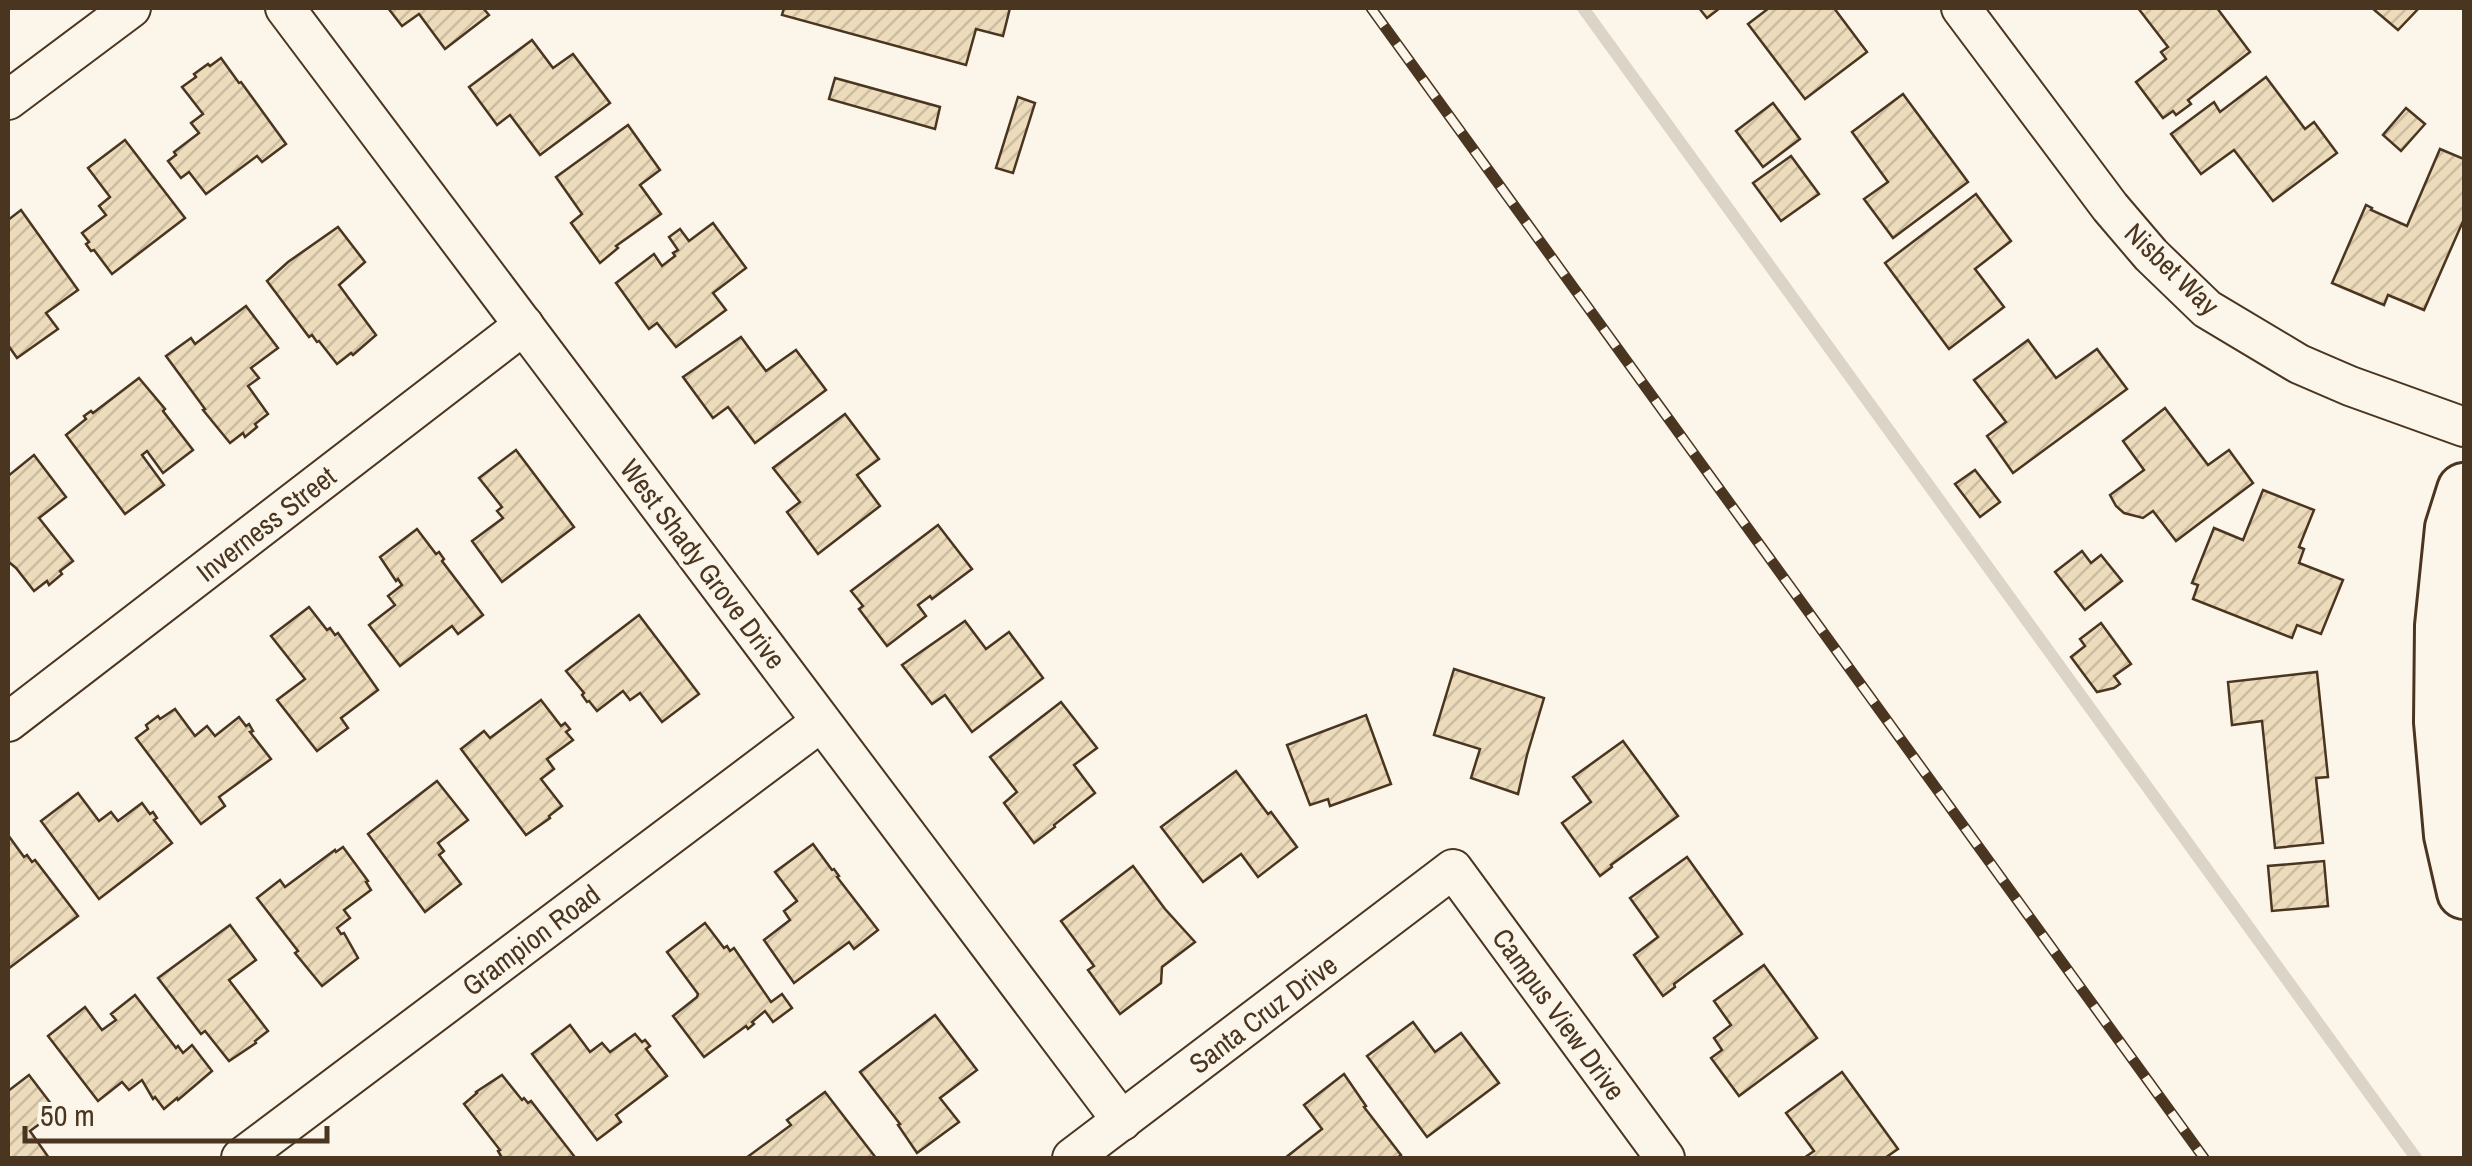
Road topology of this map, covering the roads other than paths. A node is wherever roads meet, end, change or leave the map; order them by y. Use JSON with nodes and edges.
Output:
{"nodes":[{"id":1,"x":131,"y":8,"type":"edge"},
{"id":2,"x":286,"y":8,"type":"edge"},
{"id":3,"x":1960,"y":8,"type":"edge"},
{"id":4,"x":8,"y":100,"type":"edge"},
{"id":5,"x":524,"y":326,"type":"junction"},
{"id":6,"x":2464,"y":427,"type":"edge"},
{"id":7,"x":2464,"y":490,"type":"edge"},
{"id":8,"x":8,"y":722,"type":"edge"},
{"id":9,"x":822,"y":722,"type":"junction"},
{"id":10,"x":1453,"y":869,"type":"joint"},
{"id":11,"x":2464,"y":892,"type":"edge"},
{"id":12,"x":1122,"y":1121,"type":"junction"},
{"id":13,"x":242,"y":1158,"type":"edge"},
{"id":14,"x":1072,"y":1158,"type":"edge"},
{"id":15,"x":1666,"y":1158,"type":"edge"}],
"edges":[{"from":1,"to":4,"type":"street"},
{"from":2,"to":5,"type":"street","name":"West Shady Grove Drive"},
{"from":3,"to":6,"type":"street","name":"Nisbet Way"},
{"from":5,"to":8,"type":"street","name":"Inverness Street"},
{"from":5,"to":9,"type":"street","name":"West Shady Grove Drive"},
{"from":7,"to":11,"type":"main road"},
{"from":9,"to":12,"type":"street","name":"West Shady Grove Drive"},
{"from":9,"to":13,"type":"street","name":"Grampion Road"},
{"from":10,"to":12,"type":"street","name":"Santa Cruz Drive"},
{"from":10,"to":15,"type":"street","name":"Campus View Drive"},
{"from":12,"to":14,"type":"street","name":"Santa Cruz Drive"}]}
